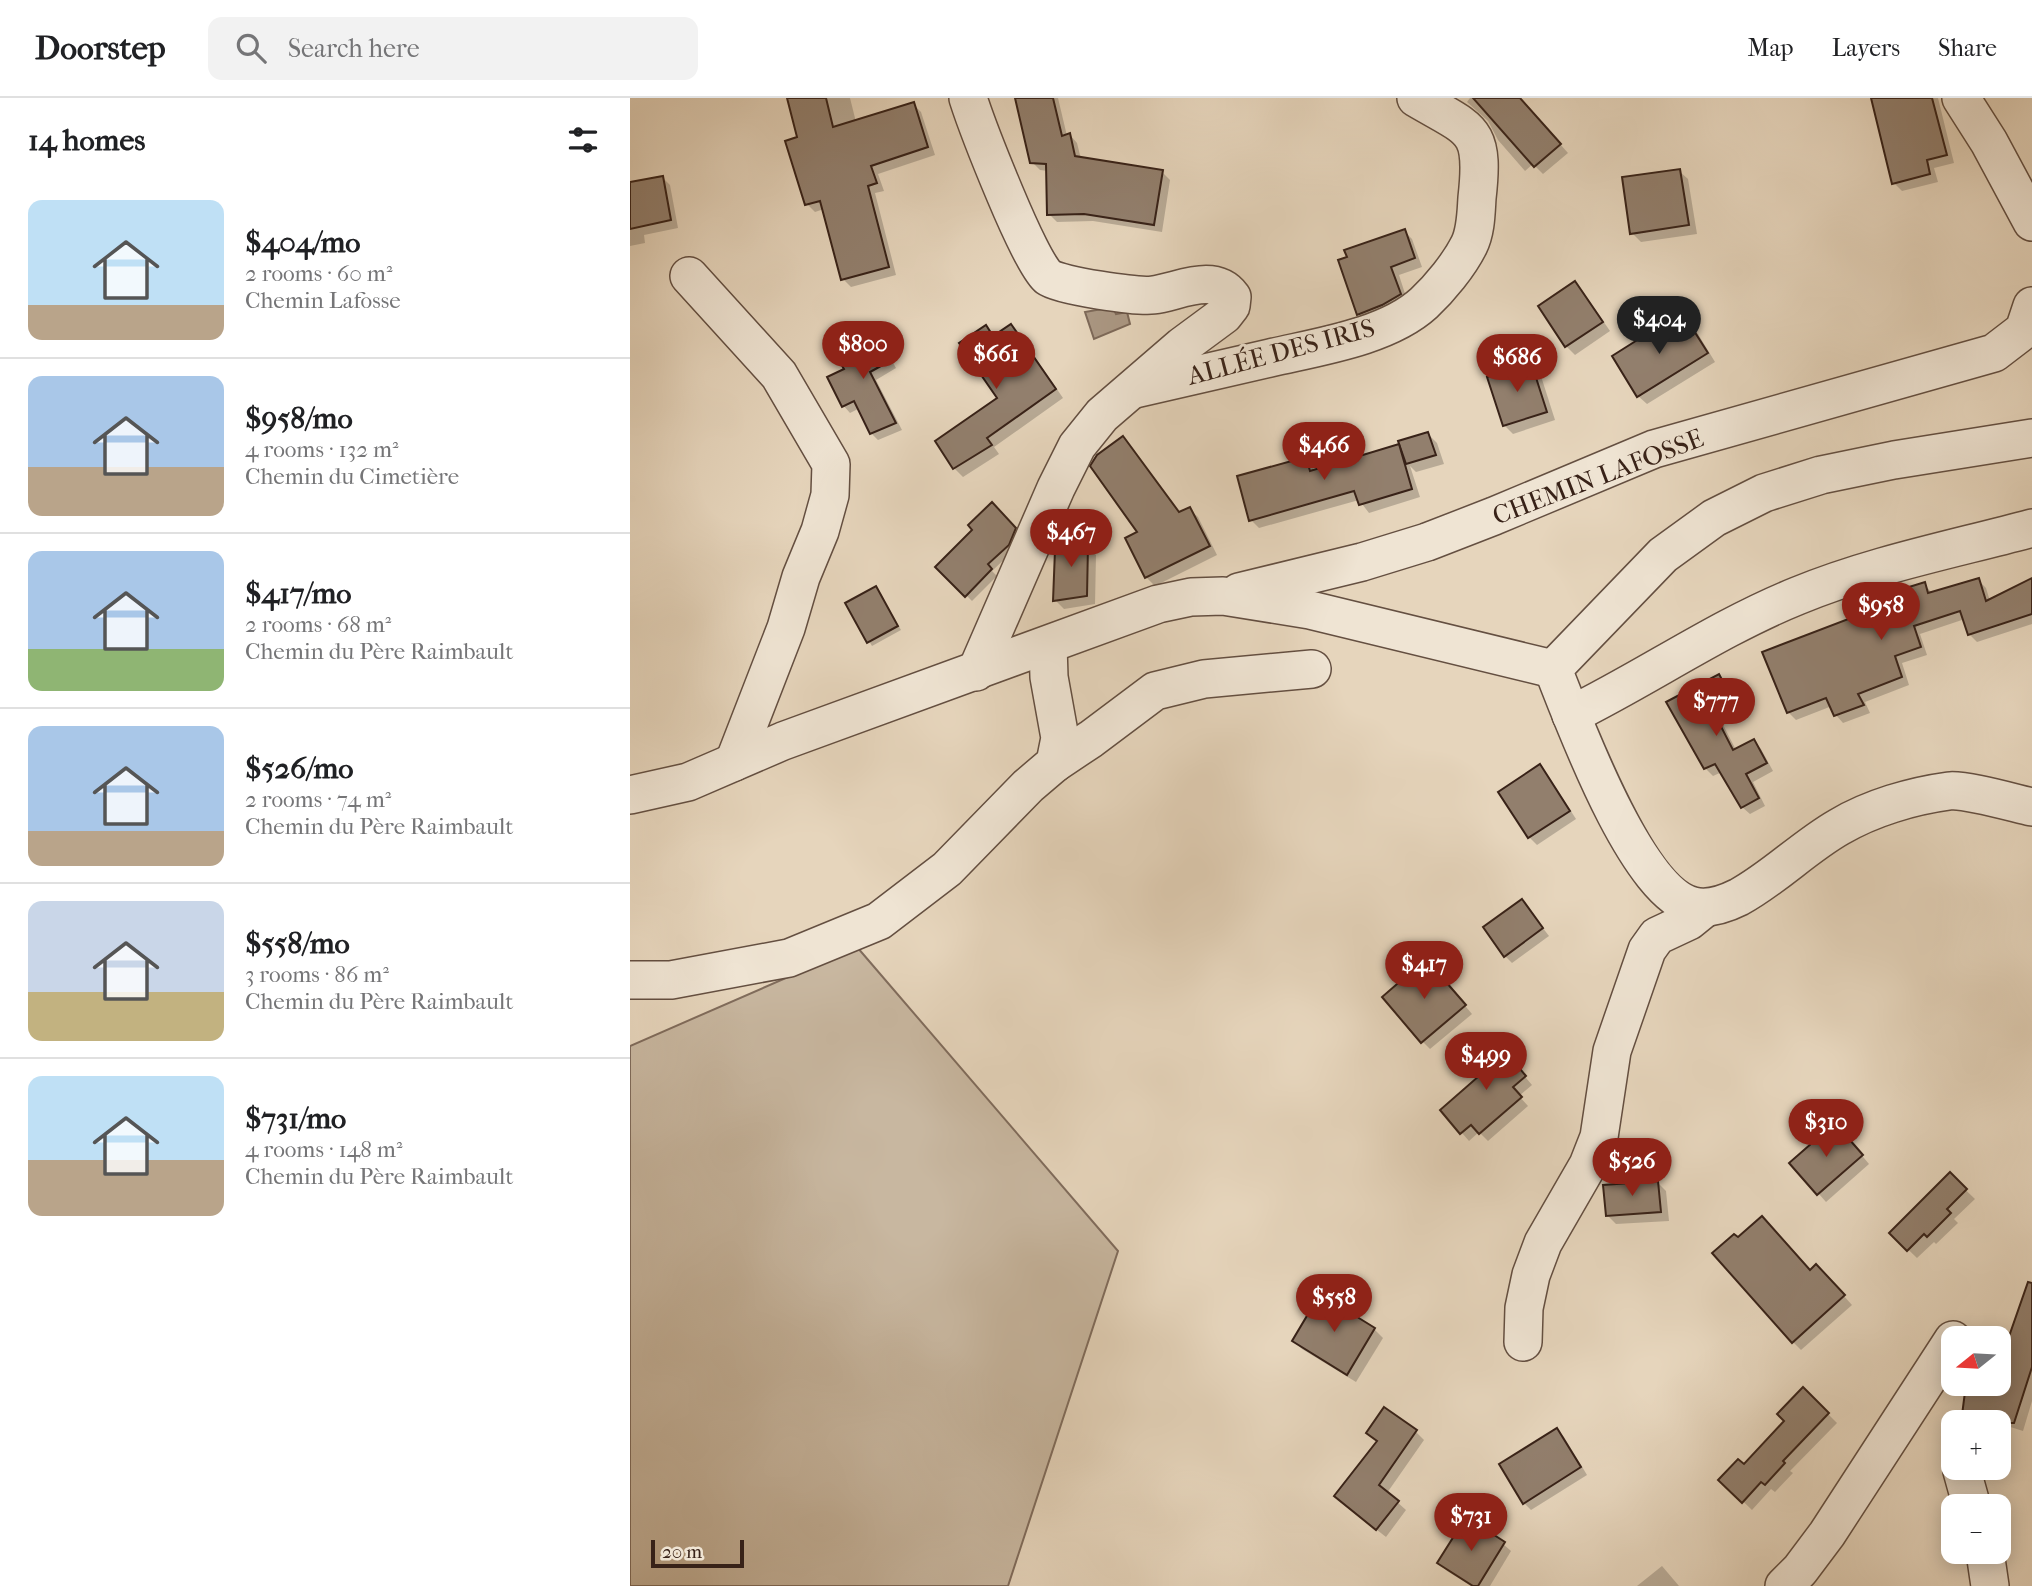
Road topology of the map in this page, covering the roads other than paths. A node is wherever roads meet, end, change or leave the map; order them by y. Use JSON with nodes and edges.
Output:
{"nodes":[{"id":1,"x":968,"y":98,"type":"edge"},
{"id":2,"x":1416,"y":98,"type":"edge"},
{"id":3,"x":1961,"y":98,"type":"edge"},
{"id":4,"x":2032,"y":222,"type":"edge"},
{"id":5,"x":689,"y":276,"type":"dead end"},
{"id":6,"x":2032,"y":306,"type":"edge"},
{"id":7,"x":1131,"y":390,"type":"junction"},
{"id":8,"x":2032,"y":438,"type":"edge"},
{"id":9,"x":2032,"y":528,"type":"edge"},
{"id":10,"x":1223,"y":596,"type":"junction"},
{"id":11,"x":1048,"y":645,"type":"junction"},
{"id":12,"x":1312,"y":669,"type":"dead end"},
{"id":13,"x":1553,"y":669,"type":"junction"},
{"id":14,"x":976,"y":671,"type":"junction"},
{"id":15,"x":1571,"y":715,"type":"junction"},
{"id":16,"x":734,"y":762,"type":"junction"},
{"id":17,"x":1055,"y":763,"type":"junction"},
{"id":18,"x":630,"y":795,"type":"edge"},
{"id":19,"x":2032,"y":807,"type":"edge"},
{"id":20,"x":1705,"y":908,"type":"junction"},
{"id":21,"x":630,"y":980,"type":"edge"},
{"id":22,"x":1523,"y":1342,"type":"dead end"},
{"id":23,"x":1941,"y":1359,"type":"edge"},
{"id":24,"x":1987,"y":1564,"type":"edge"},
{"id":25,"x":1784,"y":1586,"type":"edge"},
{"id":26,"x":1990,"y":1586,"type":"edge"}],
"edges":[{"from":1,"to":7,"type":"street","name":"ALLÉE DES IRIS"},
{"from":2,"to":7,"type":"street","name":"ALLÉE DES IRIS"},
{"from":3,"to":4,"type":"street"},
{"from":5,"to":16,"type":"street"},
{"from":6,"to":10,"type":"street","name":"CHEMIN LAFOSSE"},
{"from":7,"to":14,"type":"street","name":"ALLÉE DES IRIS"},
{"from":8,"to":13,"type":"street"},
{"from":9,"to":15,"type":"street"},
{"from":10,"to":11,"type":"street"},
{"from":10,"to":13,"type":"street"},
{"from":11,"to":14,"type":"street"},
{"from":11,"to":17,"type":"street"},
{"from":12,"to":17,"type":"street"},
{"from":13,"to":15,"type":"street"},
{"from":14,"to":16,"type":"street"},
{"from":15,"to":20,"type":"street"},
{"from":16,"to":18,"type":"street"},
{"from":17,"to":21,"type":"street"},
{"from":19,"to":20,"type":"street"},
{"from":20,"to":22,"type":"street"},
{"from":23,"to":25,"type":"street"},
{"from":24,"to":26,"type":"street"}]}
